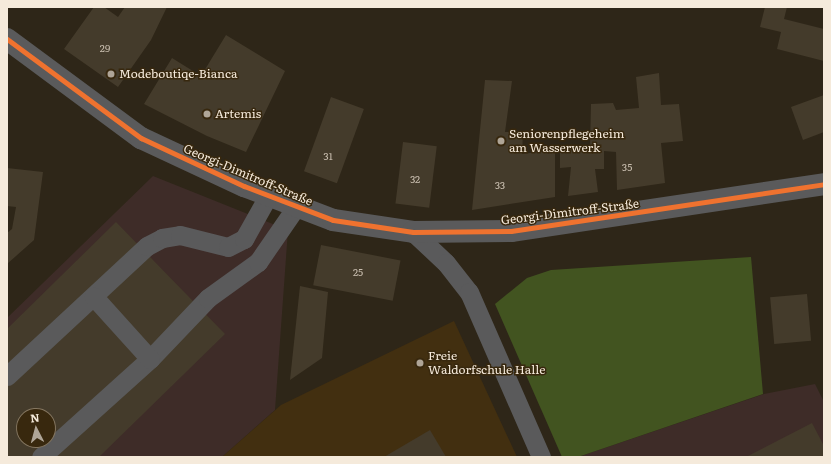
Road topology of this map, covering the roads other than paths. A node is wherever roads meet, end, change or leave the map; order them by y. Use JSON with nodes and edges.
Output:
{"nodes":[{"id":1,"x":7,"y":39,"type":"edge"},
{"id":2,"x":824,"y":184,"type":"edge"},
{"id":3,"x":268,"y":196,"type":"junction"},
{"id":4,"x":296,"y":207,"type":"junction"},
{"id":5,"x":414,"y":232,"type":"junction"},
{"id":6,"x":94,"y":297,"type":"junction"},
{"id":7,"x":150,"y":359,"type":"junction"},
{"id":8,"x":7,"y":376,"type":"edge"},
{"id":9,"x":41,"y":457,"type":"edge"},
{"id":10,"x":542,"y":457,"type":"edge"}],
"edges":[{"from":1,"to":3,"type":"street","name":"Georgi-Dimitroff-Straße"},
{"from":2,"to":5,"type":"street","name":"Georgi-Dimitroff-Straße"},
{"from":3,"to":4,"type":"street","name":"Georgi-Dimitroff-Straße"},
{"from":3,"to":6,"type":"lane"},
{"from":4,"to":5,"type":"street","name":"Georgi-Dimitroff-Straße"},
{"from":4,"to":7,"type":"lane"},
{"from":5,"to":10,"type":"lane"},
{"from":6,"to":7,"type":"lane"},
{"from":6,"to":8,"type":"lane"},
{"from":7,"to":9,"type":"lane"}]}
